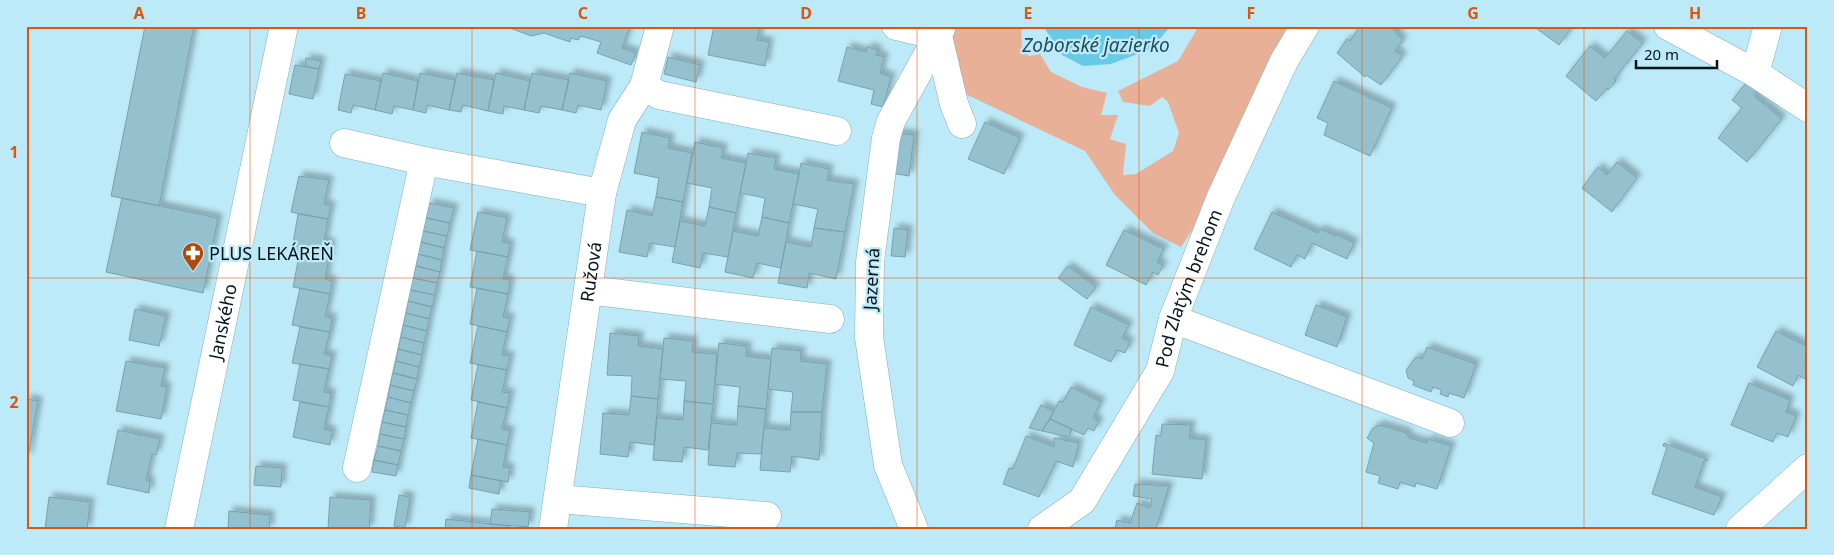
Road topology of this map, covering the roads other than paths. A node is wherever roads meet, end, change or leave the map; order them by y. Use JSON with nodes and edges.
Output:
{"nodes":[{"id":1,"x":284,"y":26,"type":"edge"},
{"id":2,"x":660,"y":26,"type":"edge"},
{"id":3,"x":896,"y":26,"type":"edge"},
{"id":4,"x":1305,"y":26,"type":"edge"},
{"id":5,"x":1668,"y":26,"type":"edge"},
{"id":6,"x":1768,"y":26,"type":"edge"},
{"id":7,"x":940,"y":31,"type":"edge"},
{"id":8,"x":1755,"y":73,"type":"junction"},
{"id":9,"x":644,"y":86,"type":"junction"},
{"id":10,"x":1808,"y":108,"type":"edge"},
{"id":11,"x":962,"y":124,"type":"dead end"},
{"id":12,"x":836,"y":131,"type":"dead end"},
{"id":13,"x":344,"y":143,"type":"dead end"},
{"id":14,"x":424,"y":161,"type":"junction"},
{"id":15,"x":602,"y":193,"type":"junction"},
{"id":16,"x":588,"y":290,"type":"junction"},
{"id":17,"x":830,"y":319,"type":"dead end"},
{"id":18,"x":1173,"y":319,"type":"junction"},
{"id":19,"x":1450,"y":423,"type":"dead end"},
{"id":20,"x":357,"y":468,"type":"dead end"},
{"id":21,"x":1808,"y":468,"type":"edge"},
{"id":22,"x":558,"y":499,"type":"junction"},
{"id":23,"x":767,"y":516,"type":"dead end"},
{"id":24,"x":179,"y":529,"type":"edge"},
{"id":25,"x":554,"y":529,"type":"edge"},
{"id":26,"x":914,"y":529,"type":"edge"},
{"id":27,"x":1042,"y":529,"type":"edge"},
{"id":28,"x":1740,"y":529,"type":"edge"}],
"edges":[{"from":1,"to":24,"type":"street","name":"Janského"},
{"from":2,"to":9,"type":"street"},
{"from":3,"to":7,"type":"street"},
{"from":4,"to":18,"type":"street","name":"Pod Zlatým brehom"},
{"from":5,"to":8,"type":"street"},
{"from":6,"to":8,"type":"street"},
{"from":7,"to":11,"type":"street"},
{"from":7,"to":26,"type":"street","name":"Jazerná"},
{"from":8,"to":10,"type":"street"},
{"from":9,"to":12,"type":"street"},
{"from":9,"to":15,"type":"street"},
{"from":13,"to":14,"type":"street"},
{"from":14,"to":15,"type":"street"},
{"from":14,"to":20,"type":"street"},
{"from":15,"to":16,"type":"street","name":"Ružová"},
{"from":16,"to":17,"type":"street"},
{"from":16,"to":22,"type":"street","name":"Ružová"},
{"from":18,"to":19,"type":"street"},
{"from":18,"to":27,"type":"street","name":"Pod Zlatým brehom"},
{"from":21,"to":28,"type":"street"},
{"from":22,"to":23,"type":"street"},
{"from":22,"to":25,"type":"street","name":"Ružová"}]}
